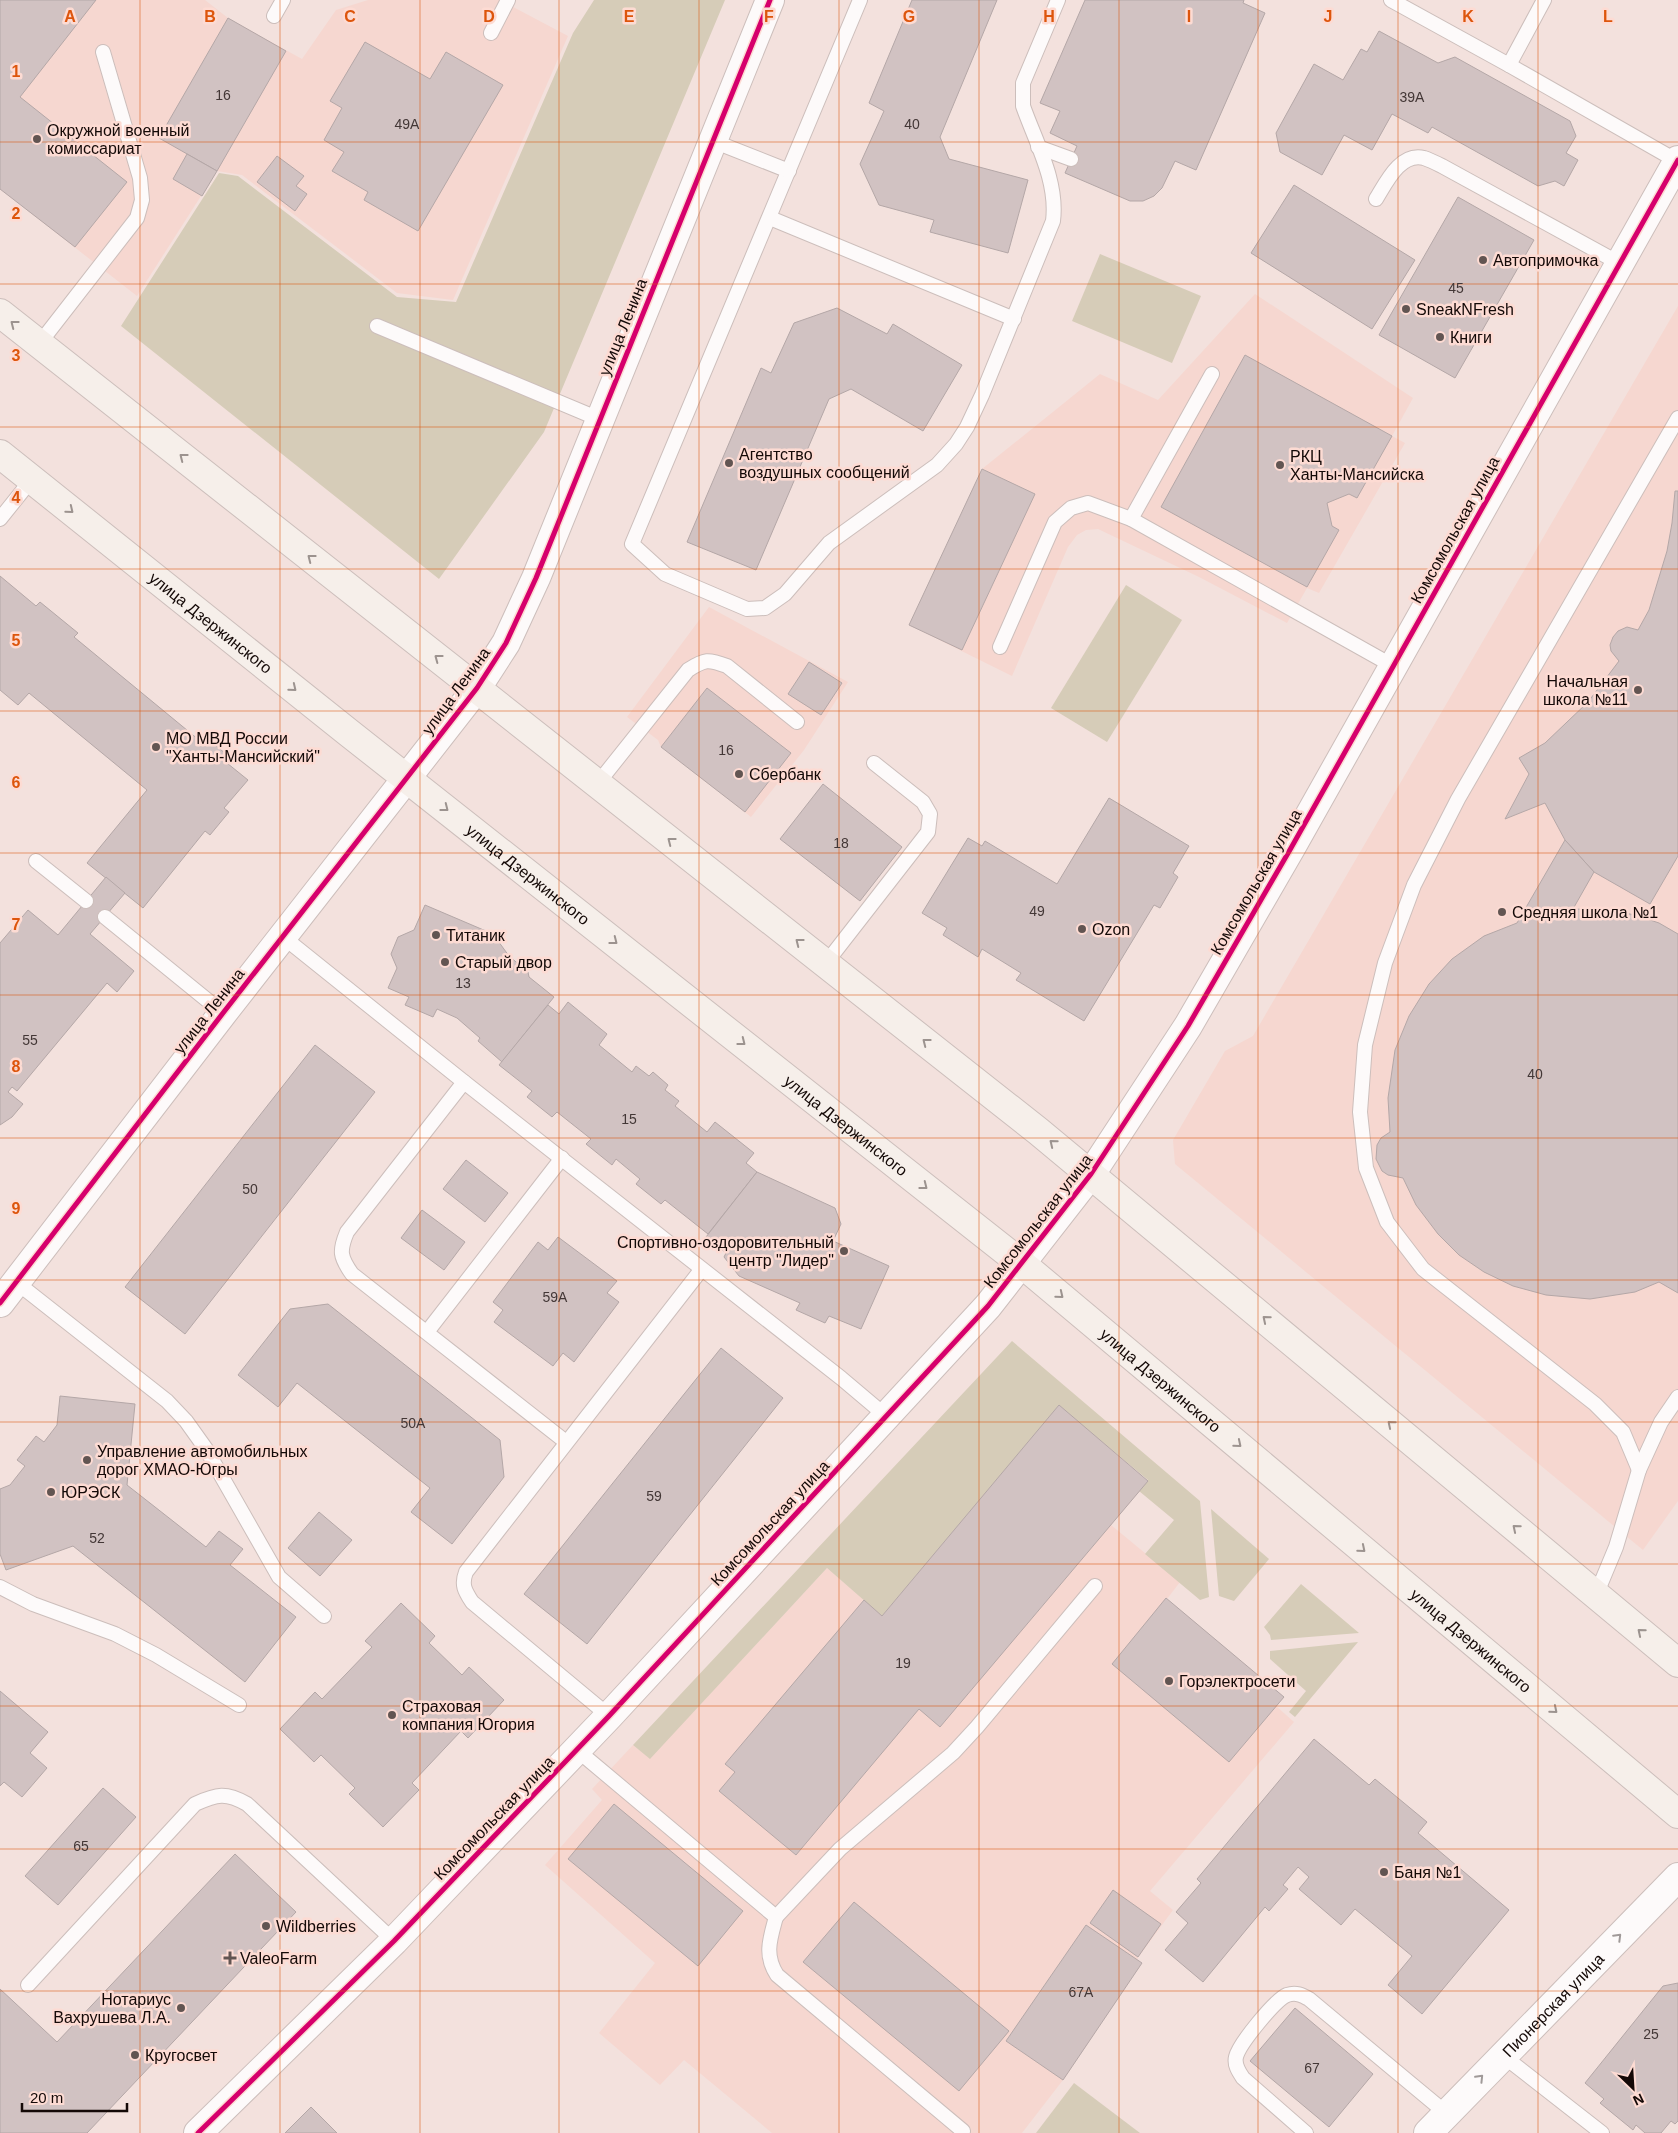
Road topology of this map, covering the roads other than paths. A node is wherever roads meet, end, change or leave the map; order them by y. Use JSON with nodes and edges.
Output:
{"nodes":[{"id":1,"x":283,"y":0,"type":"edge"},
{"id":2,"x":508,"y":0,"type":"edge"},
{"id":3,"x":770,"y":0,"type":"edge"},
{"id":4,"x":860,"y":0,"type":"edge"},
{"id":5,"x":1058,"y":0,"type":"edge"},
{"id":6,"x":1391,"y":0,"type":"edge"},
{"id":7,"x":1544,"y":0,"type":"edge"},
{"id":8,"x":274,"y":16,"type":"dead end"},
{"id":9,"x":491,"y":33,"type":"dead end"},
{"id":10,"x":104,"y":52,"type":"dead end"},
{"id":11,"x":1510,"y":65,"type":"junction"},
{"id":12,"x":713,"y":141,"type":"junction"},
{"id":13,"x":1038,"y":147,"type":"junction"},
{"id":14,"x":1071,"y":160,"type":"dead end"},
{"id":15,"x":1678,"y":161,"type":"edge"},
{"id":16,"x":789,"y":171,"type":"junction"},
{"id":17,"x":1376,"y":199,"type":"dead end"},
{"id":18,"x":770,"y":218,"type":"junction"},
{"id":19,"x":1619,"y":264,"type":"junction"},
{"id":20,"x":0,"y":313,"type":"edge"},
{"id":21,"x":1014,"y":319,"type":"junction"},
{"id":22,"x":377,"y":326,"type":"dead end"},
{"id":23,"x":39,"y":344,"type":"junction"},
{"id":24,"x":1212,"y":374,"type":"dead end"},
{"id":25,"x":1678,"y":418,"type":"edge"},
{"id":26,"x":599,"y":420,"type":"junction"},
{"id":27,"x":0,"y":454,"type":"edge"},
{"id":28,"x":32,"y":480,"type":"junction"},
{"id":29,"x":0,"y":519,"type":"edge"},
{"id":30,"x":1131,"y":519,"type":"junction"},
{"id":31,"x":1000,"y":647,"type":"dead end"},
{"id":32,"x":1393,"y":666,"type":"junction"},
{"id":33,"x":477,"y":688,"type":"junction"},
{"id":34,"x":797,"y":722,"type":"dead end"},
{"id":35,"x":874,"y":763,"type":"dead end"},
{"id":36,"x":407,"y":778,"type":"junction"},
{"id":37,"x":598,"y":783,"type":"junction"},
{"id":38,"x":36,"y":861,"type":"dead end"},
{"id":39,"x":86,"y":901,"type":"dead end"},
{"id":40,"x":104,"y":917,"type":"dead end"},
{"id":41,"x":282,"y":936,"type":"junction"},
{"id":42,"x":826,"y":963,"type":"junction"},
{"id":43,"x":223,"y":1013,"type":"junction"},
{"id":44,"x":464,"y":1082,"type":"junction"},
{"id":45,"x":562,"y":1158,"type":"junction"},
{"id":46,"x":1091,"y":1174,"type":"junction"},
{"id":47,"x":1022,"y":1264,"type":"junction"},
{"id":48,"x":701,"y":1270,"type":"junction"},
{"id":49,"x":8,"y":1293,"type":"edge"},
{"id":50,"x":427,"y":1332,"type":"junction"},
{"id":51,"x":1678,"y":1397,"type":"edge"},
{"id":52,"x":886,"y":1416,"type":"junction"},
{"id":53,"x":566,"y":1442,"type":"junction"},
{"id":54,"x":1639,"y":1470,"type":"junction"},
{"id":55,"x":1095,"y":1586,"type":"dead end"},
{"id":56,"x":0,"y":1587,"type":"edge"},
{"id":57,"x":1596,"y":1595,"type":"junction"},
{"id":58,"x":324,"y":1616,"type":"dead end"},
{"id":59,"x":1678,"y":1663,"type":"edge"},
{"id":60,"x":239,"y":1705,"type":"dead end"},
{"id":61,"x":609,"y":1716,"type":"junction"},
{"id":62,"x":577,"y":1750,"type":"junction"},
{"id":63,"x":1678,"y":1814,"type":"edge"},
{"id":64,"x":1678,"y":1877,"type":"edge"},
{"id":65,"x":776,"y":1917,"type":"junction"},
{"id":66,"x":394,"y":1941,"type":"junction"},
{"id":67,"x":28,"y":1985,"type":"dead end"},
{"id":68,"x":1502,"y":2055,"type":"junction"},
{"id":69,"x":1437,"y":2123,"type":"edge"},
{"id":70,"x":963,"y":2131,"type":"dead end"},
{"id":71,"x":198,"y":2133,"type":"edge"},
{"id":72,"x":1306,"y":2133,"type":"edge"},
{"id":73,"x":1602,"y":2133,"type":"edge"}],
"edges":[{"from":1,"to":8,"type":"lane"},
{"from":2,"to":9,"type":"lane"},
{"from":3,"to":12,"type":"street","name":"улица Ленина"},
{"from":4,"to":16,"type":"lane"},
{"from":5,"to":13,"type":"lane"},
{"from":6,"to":11,"type":"lane"},
{"from":7,"to":11,"type":"lane"},
{"from":10,"to":23,"type":"lane"},
{"from":11,"to":15,"type":"lane"},
{"from":12,"to":16,"type":"lane"},
{"from":12,"to":26,"type":"street","name":"улица Ленина"},
{"from":13,"to":14,"type":"lane"},
{"from":13,"to":21,"type":"lane"},
{"from":15,"to":19,"type":"street","name":"Комсомольская улица"},
{"from":16,"to":18,"type":"lane"},
{"from":17,"to":19,"type":"lane"},
{"from":18,"to":21,"type":"lane"},
{"from":18,"to":21,"type":"lane"},
{"from":19,"to":32,"type":"street","name":"Комсомольская улица"},
{"from":23,"to":20,"type":"main road","one_way":true},
{"from":22,"to":26,"type":"lane"},
{"from":33,"to":23,"type":"main road","one_way":true},
{"from":24,"to":30,"type":"lane"},
{"from":25,"to":54,"type":"lane"},
{"from":26,"to":33,"type":"street","name":"улица Ленина"},
{"from":27,"to":28,"type":"main road","name":"улица Дзержинского"},
{"from":28,"to":29,"type":"lane"},
{"from":28,"to":36,"type":"main road","name":"улица Дзержинского","one_way":true},
{"from":30,"to":31,"type":"lane"},
{"from":30,"to":32,"type":"lane"},
{"from":32,"to":46,"type":"street","name":"Комсомольская улица"},
{"from":33,"to":36,"type":"street","name":"улица Ленина"},
{"from":33,"to":37,"type":"main road"},
{"from":34,"to":37,"type":"lane"},
{"from":35,"to":42,"type":"lane"},
{"from":36,"to":41,"type":"street","name":"улица Ленина"},
{"from":36,"to":47,"type":"main road","name":"улица Дзержинского","one_way":true},
{"from":42,"to":37,"type":"main road","one_way":true},
{"from":38,"to":39,"type":"lane"},
{"from":40,"to":43,"type":"lane"},
{"from":41,"to":43,"type":"street","name":"улица Ленина"},
{"from":41,"to":44,"type":"lane"},
{"from":46,"to":42,"type":"main road","one_way":true},
{"from":43,"to":49,"type":"street","name":"улица Ленина"},
{"from":44,"to":45,"type":"lane"},
{"from":44,"to":50,"type":"lane"},
{"from":45,"to":48,"type":"lane"},
{"from":45,"to":50,"type":"lane"},
{"from":46,"to":47,"type":"street","name":"Комсомольская улица"},
{"from":57,"to":46,"type":"main road","one_way":true},
{"from":47,"to":52,"type":"street","name":"Комсомольская улица"},
{"from":47,"to":63,"type":"main road","name":"улица Дзержинского","one_way":true},
{"from":48,"to":52,"type":"lane"},
{"from":48,"to":53,"type":"lane"},
{"from":49,"to":58,"type":"lane"},
{"from":50,"to":53,"type":"lane"},
{"from":51,"to":54,"type":"lane"},
{"from":52,"to":61,"type":"street","name":"Комсомольская улица"},
{"from":53,"to":61,"type":"lane"},
{"from":54,"to":57,"type":"lane"},
{"from":55,"to":65,"type":"lane"},
{"from":56,"to":60,"type":"lane"},
{"from":59,"to":57,"type":"main road","one_way":true},
{"from":61,"to":62,"type":"street","name":"Комсомольская улица"},
{"from":62,"to":65,"type":"lane"},
{"from":62,"to":66,"type":"street","name":"Комсомольская улица"},
{"from":68,"to":64,"type":"street","name":"Пионерская улица","one_way":true},
{"from":65,"to":70,"type":"lane"},
{"from":66,"to":67,"type":"lane"},
{"from":66,"to":71,"type":"street","name":"Комсомольская улица"},
{"from":69,"to":68,"type":"street","name":"Пионерская улица","one_way":true},
{"from":68,"to":73,"type":"lane"},
{"from":69,"to":72,"type":"lane"}]}
